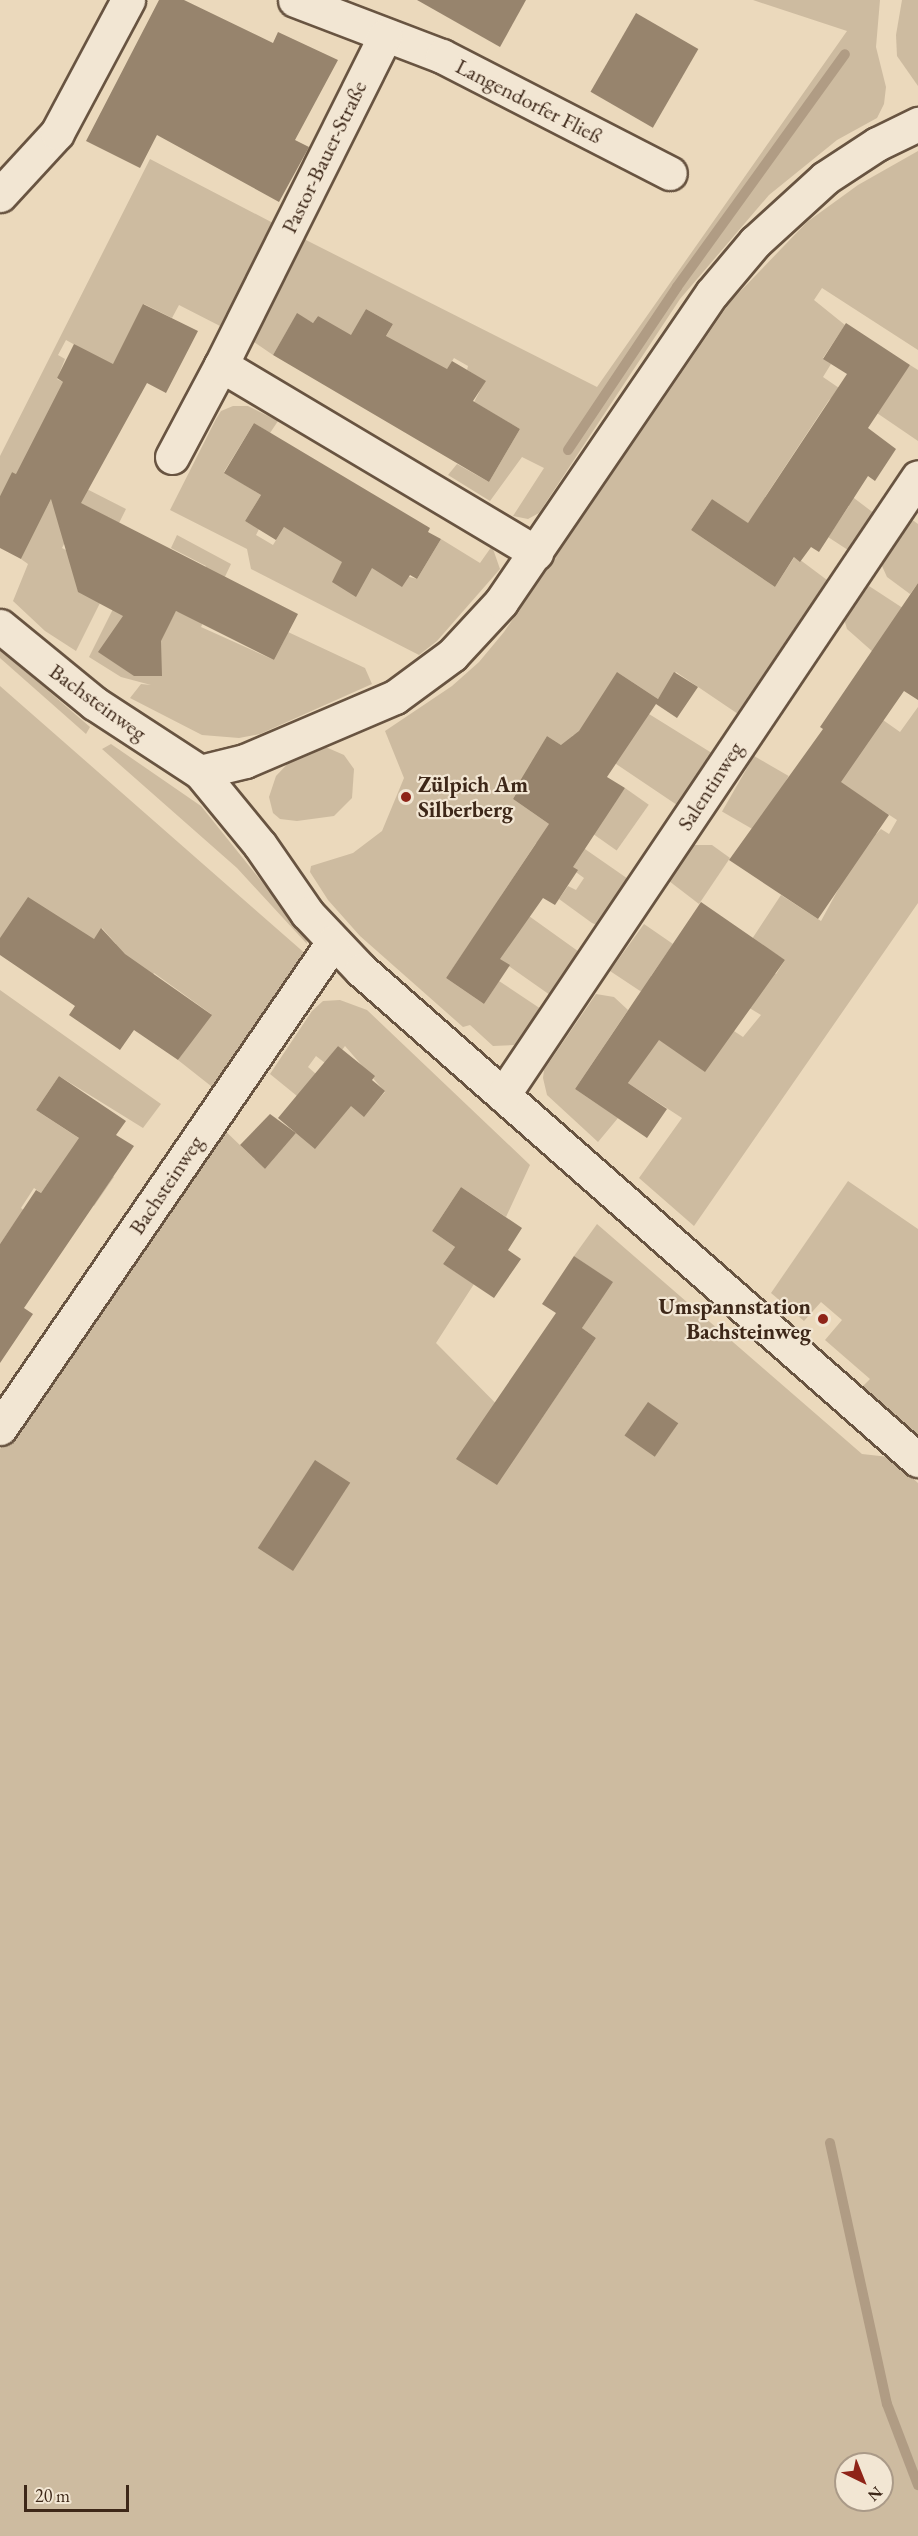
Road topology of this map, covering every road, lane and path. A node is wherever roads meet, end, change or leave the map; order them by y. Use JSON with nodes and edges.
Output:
{"nodes":[{"id":1,"x":128,"y":0,"type":"edge"},
{"id":2,"x":295,"y":0,"type":"edge"},
{"id":3,"x":385,"y":36,"type":"junction"},
{"id":4,"x":918,"y":124,"type":"edge"},
{"id":5,"x":670,"y":173,"type":"dead end"},
{"id":6,"x":0,"y":195,"type":"edge"},
{"id":7,"x":221,"y":365,"type":"junction"},
{"id":8,"x":172,"y":457,"type":"dead end"},
{"id":9,"x":918,"y":477,"type":"edge"},
{"id":10,"x":536,"y":553,"type":"junction"},
{"id":11,"x":0,"y":626,"type":"edge"},
{"id":12,"x":200,"y":772,"type":"junction"},
{"id":13,"x":333,"y":942,"type":"junction"},
{"id":14,"x":503,"y":1095,"type":"junction"},
{"id":15,"x":0,"y":1428,"type":"edge"},
{"id":16,"x":918,"y":1460,"type":"edge"}],
"edges":[{"from":1,"to":6,"type":"street"},
{"from":2,"to":3,"type":"street"},
{"from":3,"to":5,"type":"street","name":"Langendorfer Fließ"},
{"from":3,"to":7,"type":"street","name":"Pastor-Bauer-Straße"},
{"from":4,"to":10,"type":"street"},
{"from":7,"to":8,"type":"street","name":"Pastor-Bauer-Straße"},
{"from":7,"to":10,"type":"street"},
{"from":9,"to":14,"type":"street","name":"Salentinweg"},
{"from":10,"to":12,"type":"street"},
{"from":11,"to":12,"type":"street","name":"Bachsteinweg"},
{"from":12,"to":13,"type":"street","name":"Bachsteinweg"},
{"from":13,"to":14,"type":"street","name":"Bachsteinweg"},
{"from":13,"to":15,"type":"street","name":"Bachsteinweg"},
{"from":14,"to":16,"type":"street","name":"Bachsteinweg"}]}
